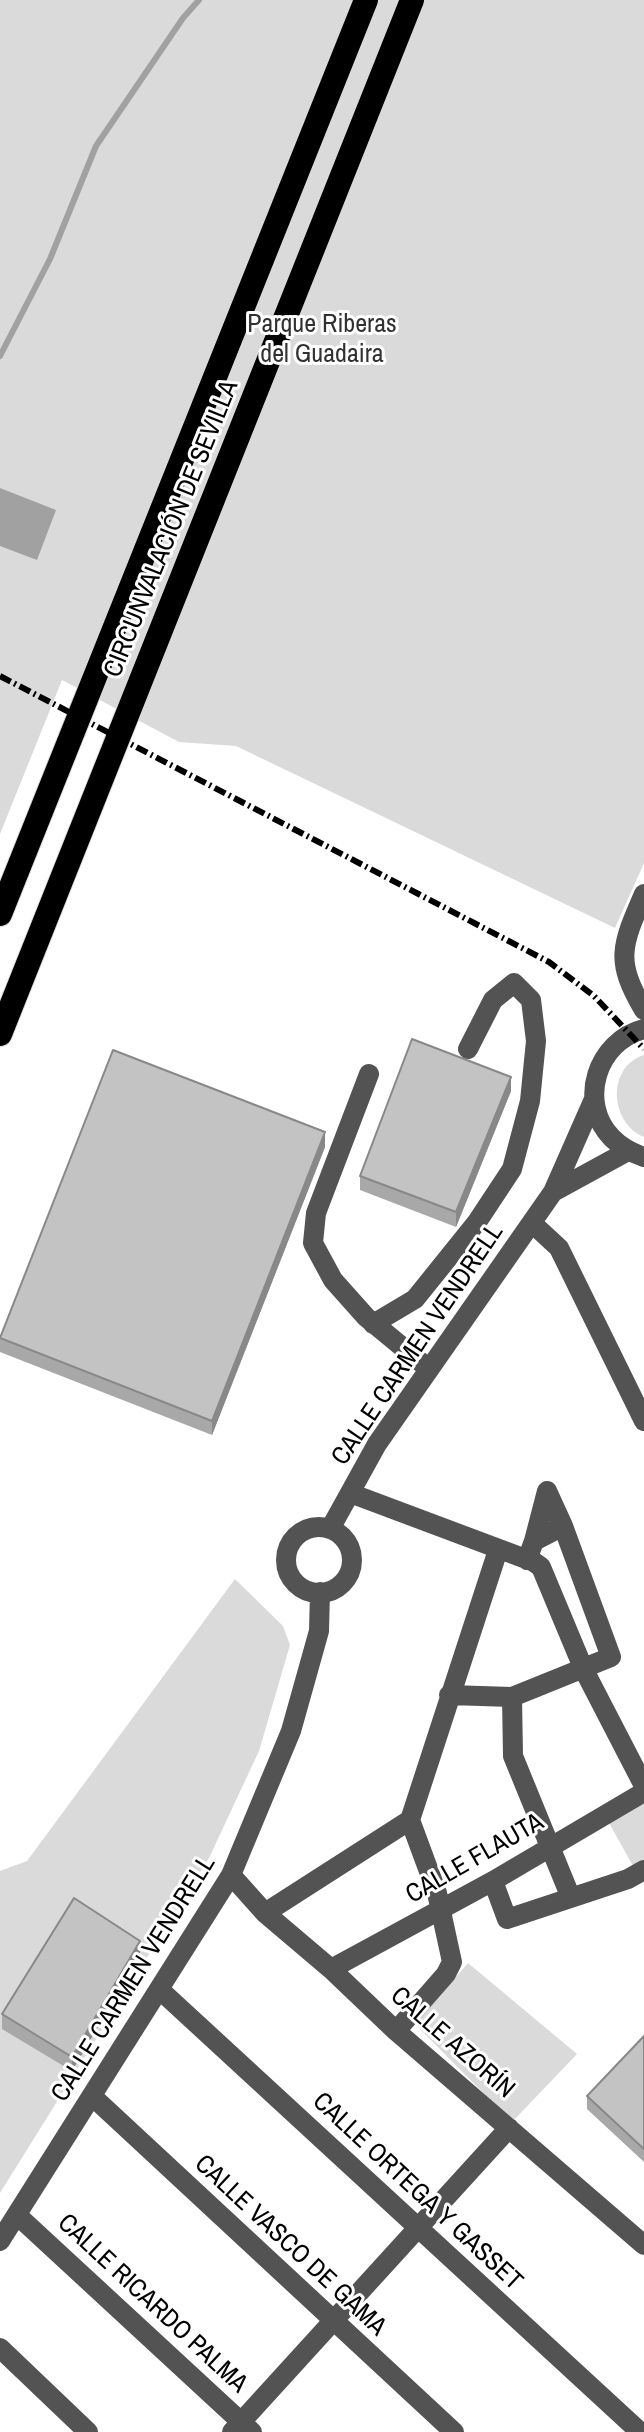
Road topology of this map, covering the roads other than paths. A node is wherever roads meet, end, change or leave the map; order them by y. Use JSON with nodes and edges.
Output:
{"nodes":[{"id":1,"x":366,"y":0,"type":"edge"},
{"id":2,"x":412,"y":0,"type":"edge"},
{"id":3,"x":644,"y":894,"type":"edge"},
{"id":4,"x":0,"y":914,"type":"edge"},
{"id":5,"x":644,"y":1010,"type":"edge"},
{"id":6,"x":644,"y":1029,"type":"edge"},
{"id":7,"x":0,"y":1034,"type":"edge"},
{"id":8,"x":468,"y":1049,"type":"dead end"},
{"id":9,"x":369,"y":1074,"type":"dead end"},
{"id":10,"x":594,"y":1099,"type":"junction"},
{"id":11,"x":636,"y":1154,"type":"edge"},
{"id":12,"x":553,"y":1192,"type":"junction"},
{"id":13,"x":532,"y":1223,"type":"junction"},
{"id":14,"x":373,"y":1324,"type":"junction"},
{"id":15,"x":429,"y":1369,"type":"junction"},
{"id":16,"x":644,"y":1421,"type":"edge"},
{"id":17,"x":350,"y":1493,"type":"junction"},
{"id":18,"x":563,"y":1526,"type":"junction"},
{"id":19,"x":330,"y":1529,"type":"junction"},
{"id":20,"x":498,"y":1550,"type":"junction"},
{"id":21,"x":531,"y":1550,"type":"junction"},
{"id":22,"x":320,"y":1592,"type":"junction"},
{"id":23,"x":584,"y":1670,"type":"junction"},
{"id":24,"x":449,"y":1695,"type":"junction"},
{"id":25,"x":512,"y":1697,"type":"junction"},
{"id":26,"x":644,"y":1789,"type":"edge"},
{"id":27,"x":410,"y":1820,"type":"junction"},
{"id":28,"x":549,"y":1848,"type":"junction"},
{"id":29,"x":636,"y":1874,"type":"edge"},
{"id":30,"x":231,"y":1875,"type":"junction"},
{"id":31,"x":493,"y":1881,"type":"junction"},
{"id":32,"x":571,"y":1898,"type":"junction"},
{"id":33,"x":441,"y":1908,"type":"junction"},
{"id":34,"x":265,"y":1913,"type":"junction"},
{"id":35,"x":331,"y":1969,"type":"junction"},
{"id":36,"x":159,"y":1989,"type":"junction"},
{"id":37,"x":396,"y":2031,"type":"junction"},
{"id":38,"x":92,"y":2096,"type":"junction"},
{"id":39,"x":509,"y":2128,"type":"junction"},
{"id":40,"x":17,"y":2215,"type":"junction"},
{"id":41,"x":417,"y":2229,"type":"junction"},
{"id":42,"x":0,"y":2241,"type":"edge"},
{"id":43,"x":644,"y":2245,"type":"edge"},
{"id":44,"x":333,"y":2322,"type":"junction"},
{"id":45,"x":0,"y":2348,"type":"edge"},
{"id":46,"x":242,"y":2429,"type":"edge"},
{"id":47,"x":88,"y":2432,"type":"edge"},
{"id":48,"x":454,"y":2432,"type":"edge"},
{"id":49,"x":640,"y":2432,"type":"edge"}],
"edges":[{"from":1,"to":4,"type":"highway","name":"CIRCUNVALACIÓN DE SEVILLA"},
{"from":2,"to":7,"type":"highway","name":"CIRCUNVALACIÓN DE SEVILLA"},
{"from":3,"to":5,"type":"street"},
{"from":6,"to":10,"type":"street","name":"CALLE CARMEN VENDRELL"},
{"from":8,"to":14,"type":"street"},
{"from":9,"to":14,"type":"street"},
{"from":10,"to":11,"type":"street"},
{"from":10,"to":12,"type":"street","name":"CALLE CARMEN VENDRELL"},
{"from":11,"to":12,"type":"street","name":"CALLE CARMEN VENDRELL"},
{"from":12,"to":13,"type":"street","name":"CALLE CARMEN VENDRELL"},
{"from":13,"to":15,"type":"street","name":"CALLE CARMEN VENDRELL"},
{"from":13,"to":16,"type":"street"},
{"from":14,"to":15,"type":"street"},
{"from":15,"to":17,"type":"street","name":"CALLE CARMEN VENDRELL"},
{"from":17,"to":19,"type":"street","name":"CALLE CARMEN VENDRELL"},
{"from":17,"to":20,"type":"street"},
{"from":18,"to":21,"type":"street"},
{"from":18,"to":21,"type":"street"},
{"from":18,"to":23,"type":"street"},
{"from":19,"to":22,"type":"street"},
{"from":19,"to":22,"type":"street"},
{"from":20,"to":21,"type":"street"},
{"from":20,"to":24,"type":"street"},
{"from":21,"to":23,"type":"street"},
{"from":22,"to":30,"type":"street","name":"CALLE CARMEN VENDRELL"},
{"from":23,"to":25,"type":"street"},
{"from":23,"to":26,"type":"street"},
{"from":24,"to":25,"type":"street"},
{"from":24,"to":27,"type":"street"},
{"from":25,"to":28,"type":"street"},
{"from":26,"to":28,"type":"street","name":"CALLE FLAUTA"},
{"from":27,"to":33,"type":"street"},
{"from":27,"to":34,"type":"street"},
{"from":28,"to":31,"type":"street","name":"CALLE FLAUTA"},
{"from":28,"to":32,"type":"street"},
{"from":29,"to":32,"type":"street"},
{"from":30,"to":34,"type":"street","name":"CALLE AZORÍN"},
{"from":30,"to":36,"type":"street","name":"CALLE CARMEN VENDRELL"},
{"from":31,"to":32,"type":"street"},
{"from":31,"to":33,"type":"street","name":"CALLE FLAUTA"},
{"from":33,"to":35,"type":"street","name":"CALLE FLAUTA"},
{"from":33,"to":37,"type":"street"},
{"from":34,"to":35,"type":"street","name":"CALLE AZORÍN"},
{"from":35,"to":37,"type":"street","name":"CALLE AZORÍN"},
{"from":36,"to":38,"type":"street","name":"CALLE CARMEN VENDRELL"},
{"from":36,"to":41,"type":"street","name":"CALLE ORTEGA Y GASSET"},
{"from":37,"to":39,"type":"street","name":"CALLE AZORÍN"},
{"from":38,"to":40,"type":"street","name":"CALLE CARMEN VENDRELL"},
{"from":38,"to":44,"type":"street","name":"CALLE VASCO DE GAMA"},
{"from":39,"to":41,"type":"street"},
{"from":39,"to":43,"type":"street","name":"CALLE AZORÍN"},
{"from":40,"to":42,"type":"street","name":"CALLE CARMEN VENDRELL"},
{"from":40,"to":46,"type":"street","name":"CALLE RICARDO PALMA"},
{"from":41,"to":44,"type":"street"},
{"from":41,"to":49,"type":"street","name":"CALLE ORTEGA Y GASSET"},
{"from":44,"to":46,"type":"street"},
{"from":44,"to":48,"type":"street","name":"CALLE VASCO DE GAMA"},
{"from":45,"to":47,"type":"street"}]}
